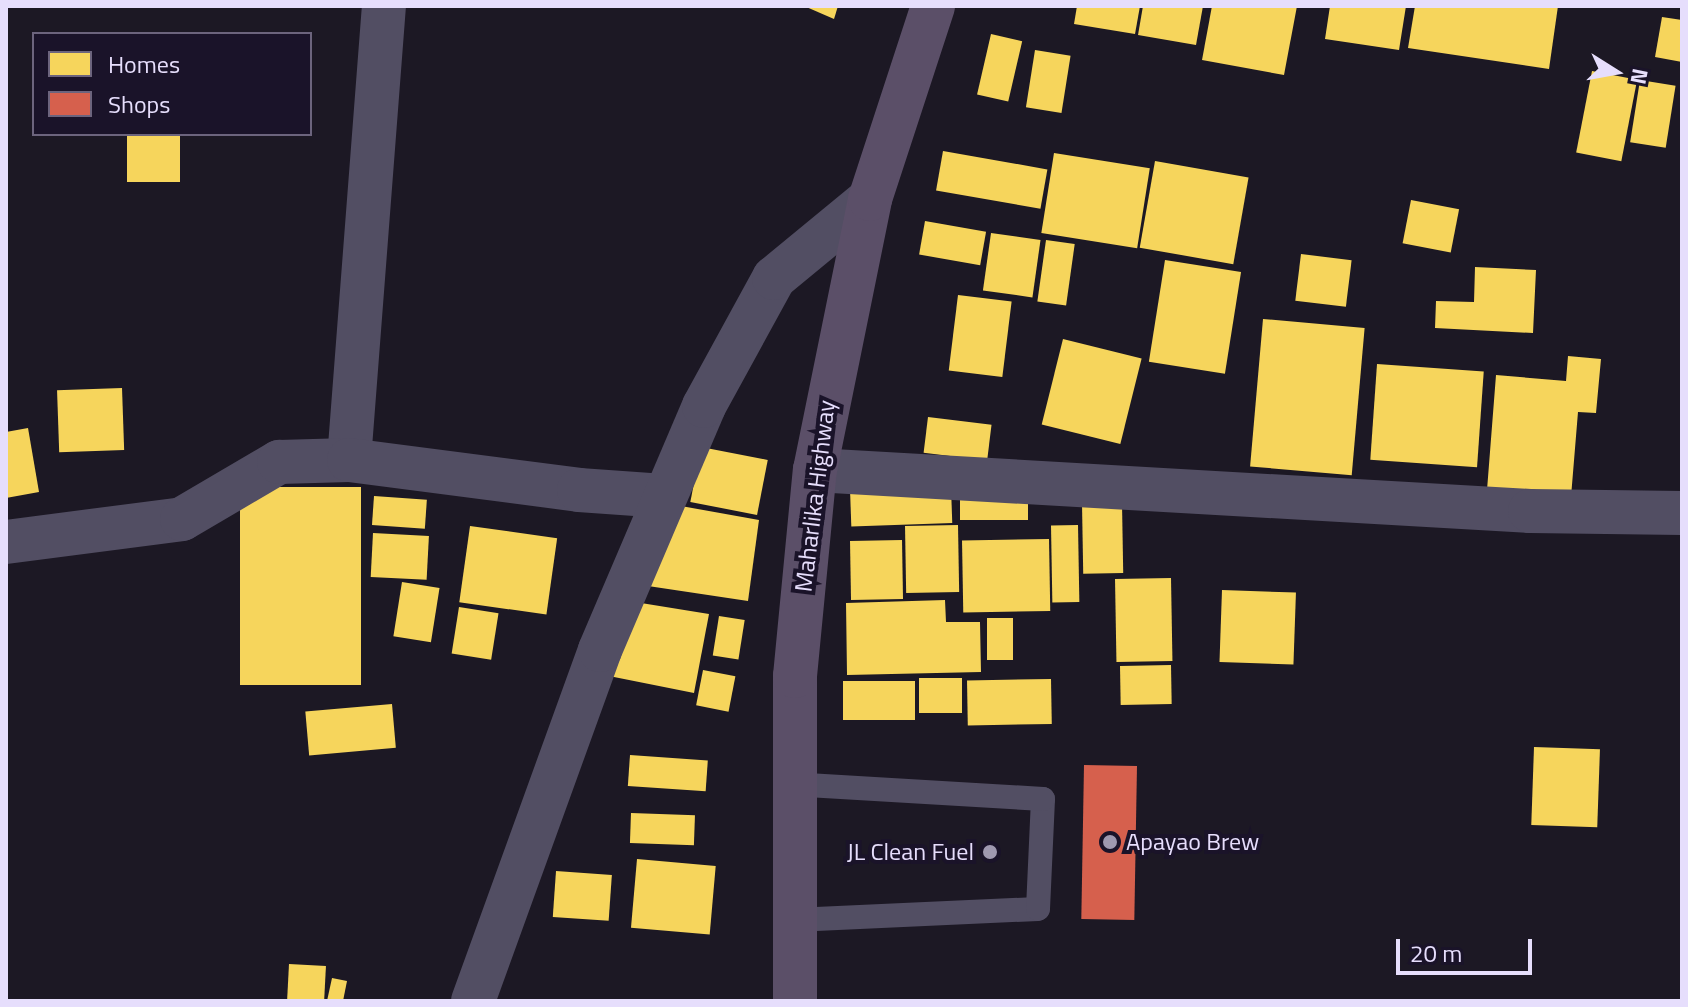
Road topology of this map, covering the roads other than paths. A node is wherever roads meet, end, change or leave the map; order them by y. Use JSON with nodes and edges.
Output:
{"nodes":[{"id":1,"x":384,"y":6,"type":"edge"},
{"id":2,"x":933,"y":6,"type":"edge"},
{"id":3,"x":870,"y":199,"type":"junction"},
{"id":4,"x":349,"y":460,"type":"junction"},
{"id":5,"x":815,"y":470,"type":"junction"},
{"id":6,"x":664,"y":496,"type":"junction"},
{"id":7,"x":1682,"y":513,"type":"edge"},
{"id":8,"x":6,"y":542,"type":"edge"},
{"id":9,"x":794,"y":784,"type":"junction"},
{"id":10,"x":794,"y":920,"type":"junction"},
{"id":11,"x":473,"y":1001,"type":"edge"},
{"id":12,"x":795,"y":1001,"type":"edge"}],
"edges":[{"from":1,"to":4,"type":"street"},
{"from":2,"to":3,"type":"main road","name":"Maharlika Highway"},
{"from":3,"to":5,"type":"main road","name":"Maharlika Highway"},
{"from":3,"to":6,"type":"street"},
{"from":4,"to":6,"type":"street"},
{"from":4,"to":8,"type":"street"},
{"from":5,"to":7,"type":"street"},
{"from":5,"to":9,"type":"main road","name":"Maharlika Highway"},
{"from":6,"to":11,"type":"street"},
{"from":9,"to":10,"type":"main road","name":"Maharlika Highway"},
{"from":9,"to":10,"type":"lane"},
{"from":10,"to":12,"type":"main road","name":"Maharlika Highway"}]}
